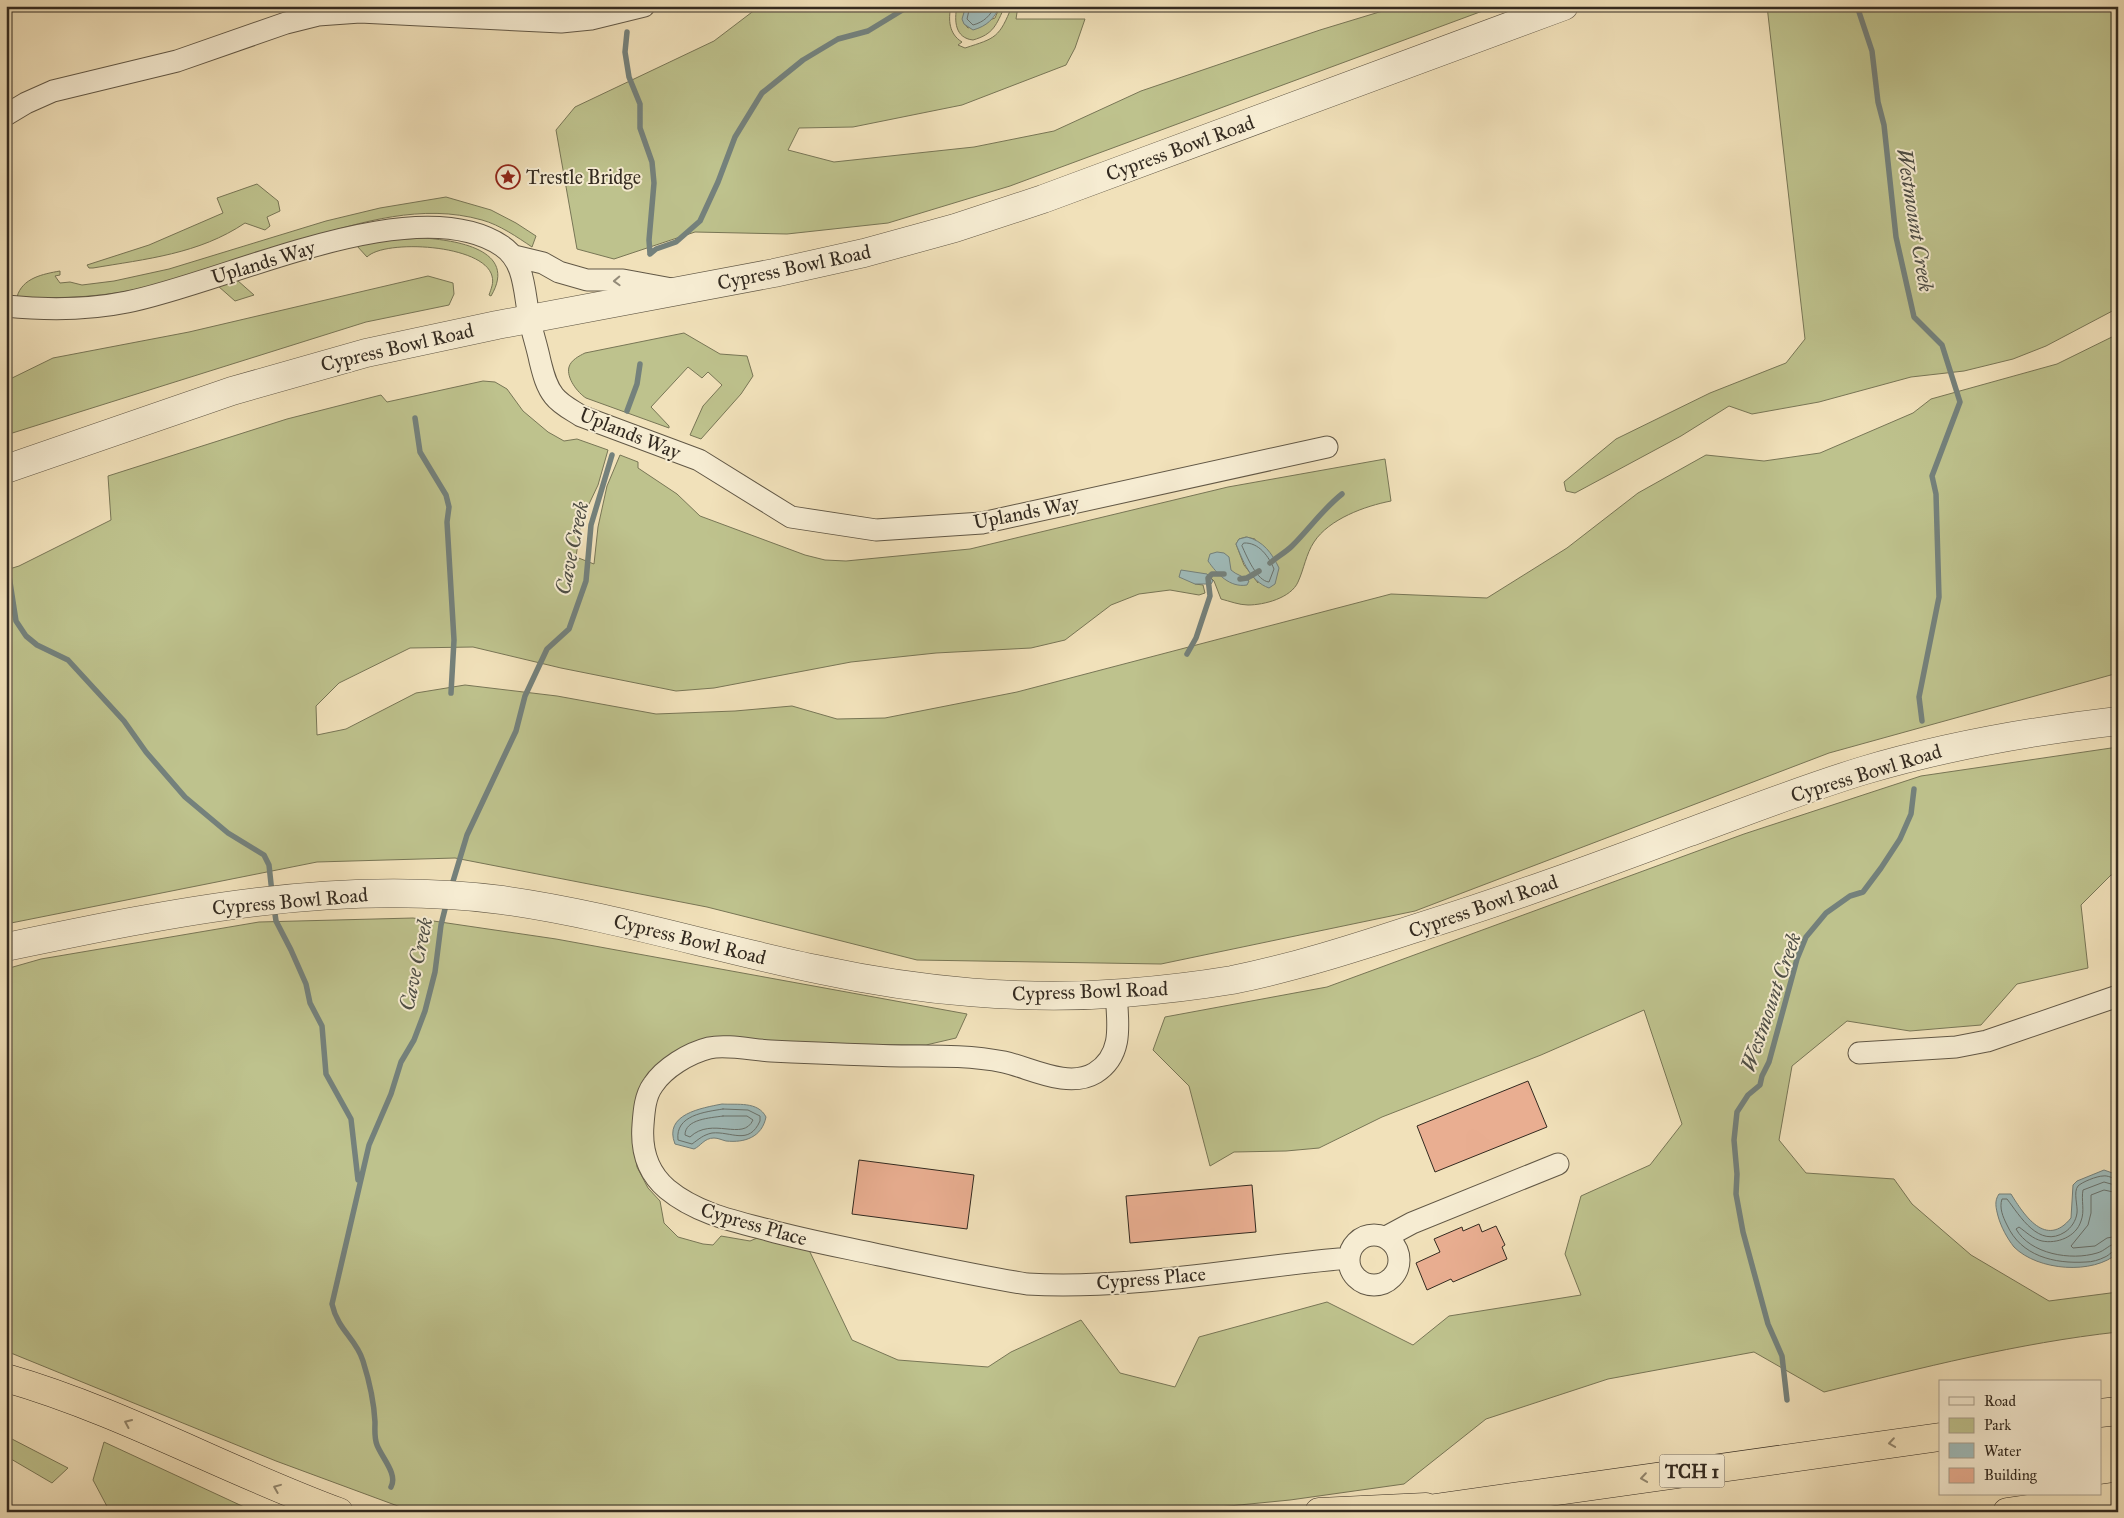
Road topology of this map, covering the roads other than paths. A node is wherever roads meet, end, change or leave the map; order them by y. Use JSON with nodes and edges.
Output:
{"nodes":[{"id":1,"x":644,"y":6,"type":"edge"},
{"id":2,"x":1564,"y":6,"type":"edge"},
{"id":3,"x":6,"y":115,"type":"edge"},
{"id":4,"x":514,"y":256,"type":"junction"},
{"id":5,"x":682,"y":290,"type":"junction"},
{"id":6,"x":6,"y":306,"type":"edge"},
{"id":7,"x":530,"y":318,"type":"junction"},
{"id":8,"x":1327,"y":447,"type":"dead end"},
{"id":9,"x":6,"y":469,"type":"edge"},
{"id":10,"x":2118,"y":721,"type":"edge"},
{"id":11,"x":6,"y":948,"type":"edge"},
{"id":12,"x":1116,"y":994,"type":"junction"},
{"id":13,"x":2118,"y":996,"type":"edge"},
{"id":14,"x":1859,"y":1053,"type":"dead end"},
{"id":15,"x":1558,"y":1164,"type":"dead end"},
{"id":16,"x":1386,"y":1237,"type":"junction"},
{"id":17,"x":1349,"y":1258,"type":"junction"},
{"id":18,"x":6,"y":1378,"type":"edge"},
{"id":19,"x":2118,"y":1410,"type":"edge"},
{"id":20,"x":2102,"y":1413,"type":"edge"},
{"id":21,"x":1939,"y":1436,"type":"edge"},
{"id":22,"x":2118,"y":1496,"type":"edge"},
{"id":23,"x":1445,"y":1506,"type":"junction"},
{"id":24,"x":339,"y":1512,"type":"edge"},
{"id":25,"x":1319,"y":1512,"type":"edge"},
{"id":26,"x":1407,"y":1512,"type":"edge"},
{"id":27,"x":2007,"y":1512,"type":"edge"}],
"edges":[{"from":1,"to":3,"type":"street"},
{"from":2,"to":5,"type":"street","name":"Cypress Bowl Road"},
{"from":5,"to":4,"type":"street","one_way":true},
{"from":4,"to":6,"type":"street","name":"Uplands Way"},
{"from":4,"to":7,"type":"street","name":"Uplands Way"},
{"from":5,"to":7,"type":"street","name":"Cypress Bowl Road"},
{"from":7,"to":8,"type":"street","name":"Uplands Way"},
{"from":7,"to":9,"type":"street","name":"Cypress Bowl Road"},
{"from":10,"to":12,"type":"street","name":"Cypress Bowl Road"},
{"from":11,"to":12,"type":"street","name":"Cypress Bowl Road"},
{"from":12,"to":17,"type":"street","name":"Cypress Place"},
{"from":13,"to":14,"type":"street"},
{"from":15,"to":16,"type":"street"},
{"from":16,"to":17,"type":"street"},
{"from":16,"to":17,"type":"street"},
{"from":24,"to":18,"type":"highway","one_way":true},
{"from":19,"to":20,"type":"highway"},
{"from":21,"to":23,"type":"highway","number":"TCH 1","one_way":true},
{"from":22,"to":27,"type":"highway"},
{"from":23,"to":25,"type":"highway"},
{"from":23,"to":26,"type":"highway","number":"TCH 1"}]}
